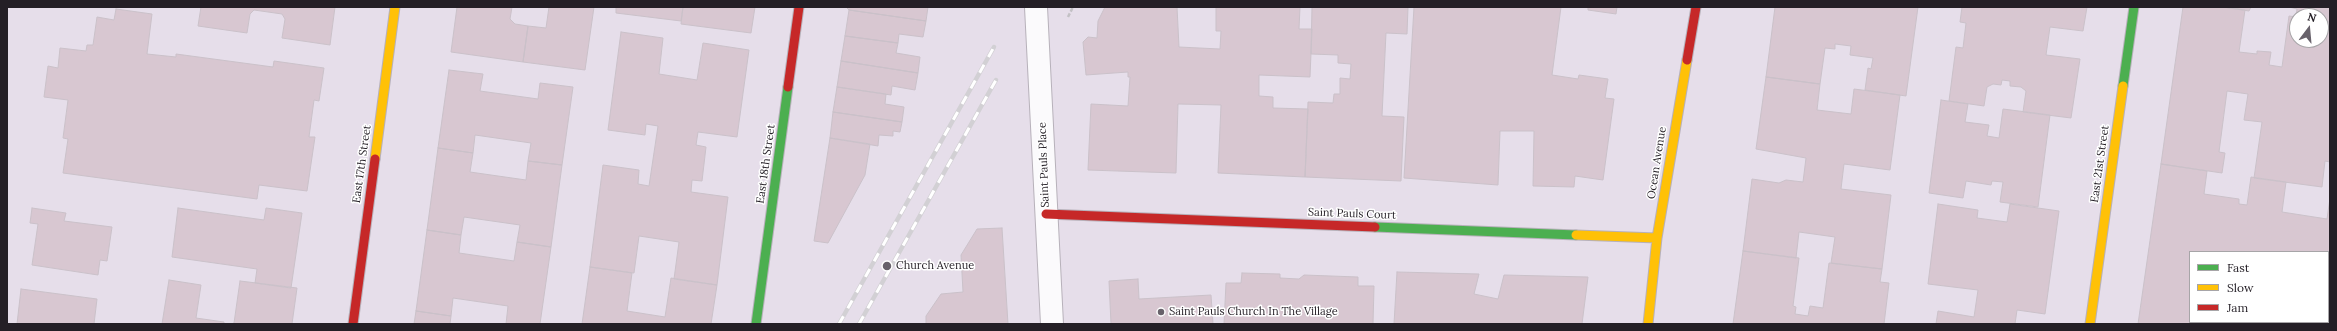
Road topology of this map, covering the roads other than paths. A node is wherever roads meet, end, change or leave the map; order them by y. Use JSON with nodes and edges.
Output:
{"nodes":[{"id":1,"x":395,"y":7,"type":"edge"},
{"id":2,"x":799,"y":7,"type":"edge"},
{"id":3,"x":1036,"y":7,"type":"edge"},
{"id":4,"x":1696,"y":7,"type":"edge"},
{"id":5,"x":2134,"y":7,"type":"edge"},
{"id":6,"x":1046,"y":214,"type":"junction"},
{"id":7,"x":1657,"y":238,"type":"junction"},
{"id":8,"x":353,"y":324,"type":"edge"},
{"id":9,"x":756,"y":324,"type":"edge"},
{"id":10,"x":1052,"y":324,"type":"edge"},
{"id":11,"x":1648,"y":324,"type":"edge"},
{"id":12,"x":2090,"y":324,"type":"edge"}],
"edges":[{"from":1,"to":8,"type":"street","name":"East 17th Street"},
{"from":2,"to":9,"type":"street","name":"East 18th Street"},
{"from":3,"to":6,"type":"street","name":"Saint Pauls Place"},
{"from":4,"to":7,"type":"street","name":"Ocean Avenue"},
{"from":5,"to":12,"type":"street","name":"East 21st Street"},
{"from":6,"to":7,"type":"street","name":"Saint Pauls Court"},
{"from":6,"to":10,"type":"street","name":"Saint Pauls Place"},
{"from":7,"to":11,"type":"street","name":"Ocean Avenue"}]}
